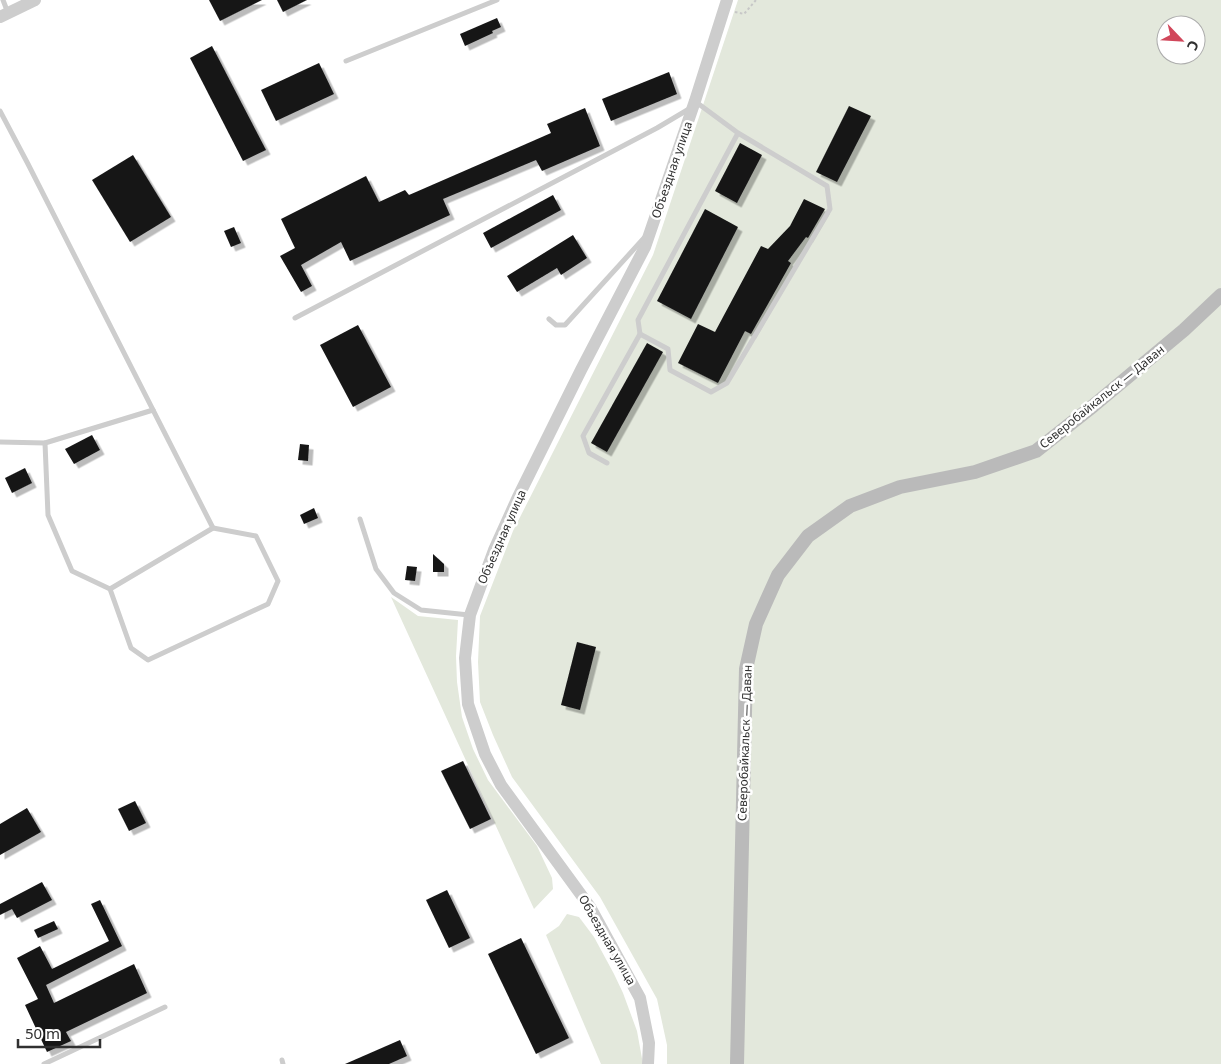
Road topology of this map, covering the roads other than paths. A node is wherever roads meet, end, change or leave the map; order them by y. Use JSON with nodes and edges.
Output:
{"nodes":[{"id":1,"x":3,"y":0,"type":"edge"},
{"id":2,"x":35,"y":0,"type":"edge"},
{"id":3,"x":496,"y":0,"type":"edge"},
{"id":4,"x":726,"y":5,"type":"edge"},
{"id":5,"x":4,"y":15,"type":"edge"},
{"id":6,"x":346,"y":61,"type":"dead end"},
{"id":7,"x":694,"y":104,"type":"junction"},
{"id":8,"x":0,"y":111,"type":"edge"},
{"id":9,"x":738,"y":133,"type":"junction"},
{"id":10,"x":651,"y":230,"type":"junction"},
{"id":11,"x":1221,"y":296,"type":"edge"},
{"id":12,"x":295,"y":318,"type":"dead end"},
{"id":13,"x":549,"y":319,"type":"dead end"},
{"id":14,"x":640,"y":334,"type":"junction"},
{"id":15,"x":153,"y":410,"type":"junction"},
{"id":16,"x":0,"y":442,"type":"edge"},
{"id":17,"x":45,"y":443,"type":"junction"},
{"id":18,"x":607,"y":463,"type":"dead end"},
{"id":19,"x":360,"y":519,"type":"dead end"},
{"id":20,"x":213,"y":528,"type":"junction"},
{"id":21,"x":110,"y":589,"type":"junction"},
{"id":22,"x":470,"y":615,"type":"junction"},
{"id":23,"x":165,"y":1007,"type":"dead end"},
{"id":24,"x":44,"y":1064,"type":"edge"},
{"id":25,"x":648,"y":1064,"type":"edge"},
{"id":26,"x":737,"y":1064,"type":"edge"}],
"edges":[{"from":1,"to":5,"type":"lane"},
{"from":2,"to":5,"type":"street"},
{"from":3,"to":6,"type":"lane"},
{"from":4,"to":7,"type":"street","name":"Объездная улица"},
{"from":7,"to":9,"type":"lane"},
{"from":7,"to":10,"type":"street","name":"Объездная улица"},
{"from":7,"to":12,"type":"lane"},
{"from":8,"to":15,"type":"lane"},
{"from":9,"to":14,"type":"lane"},
{"from":9,"to":14,"type":"lane"},
{"from":10,"to":13,"type":"lane"},
{"from":10,"to":22,"type":"street","name":"Объездная улица"},
{"from":11,"to":26,"type":"main road","name":"Северобайкальск — Даван"},
{"from":14,"to":18,"type":"lane"},
{"from":15,"to":17,"type":"lane"},
{"from":15,"to":20,"type":"lane"},
{"from":16,"to":17,"type":"lane"},
{"from":17,"to":21,"type":"lane"},
{"from":19,"to":22,"type":"lane"},
{"from":20,"to":21,"type":"lane"},
{"from":20,"to":21,"type":"lane"},
{"from":22,"to":25,"type":"street","name":"Объездная улица"},
{"from":23,"to":24,"type":"lane"}]}
